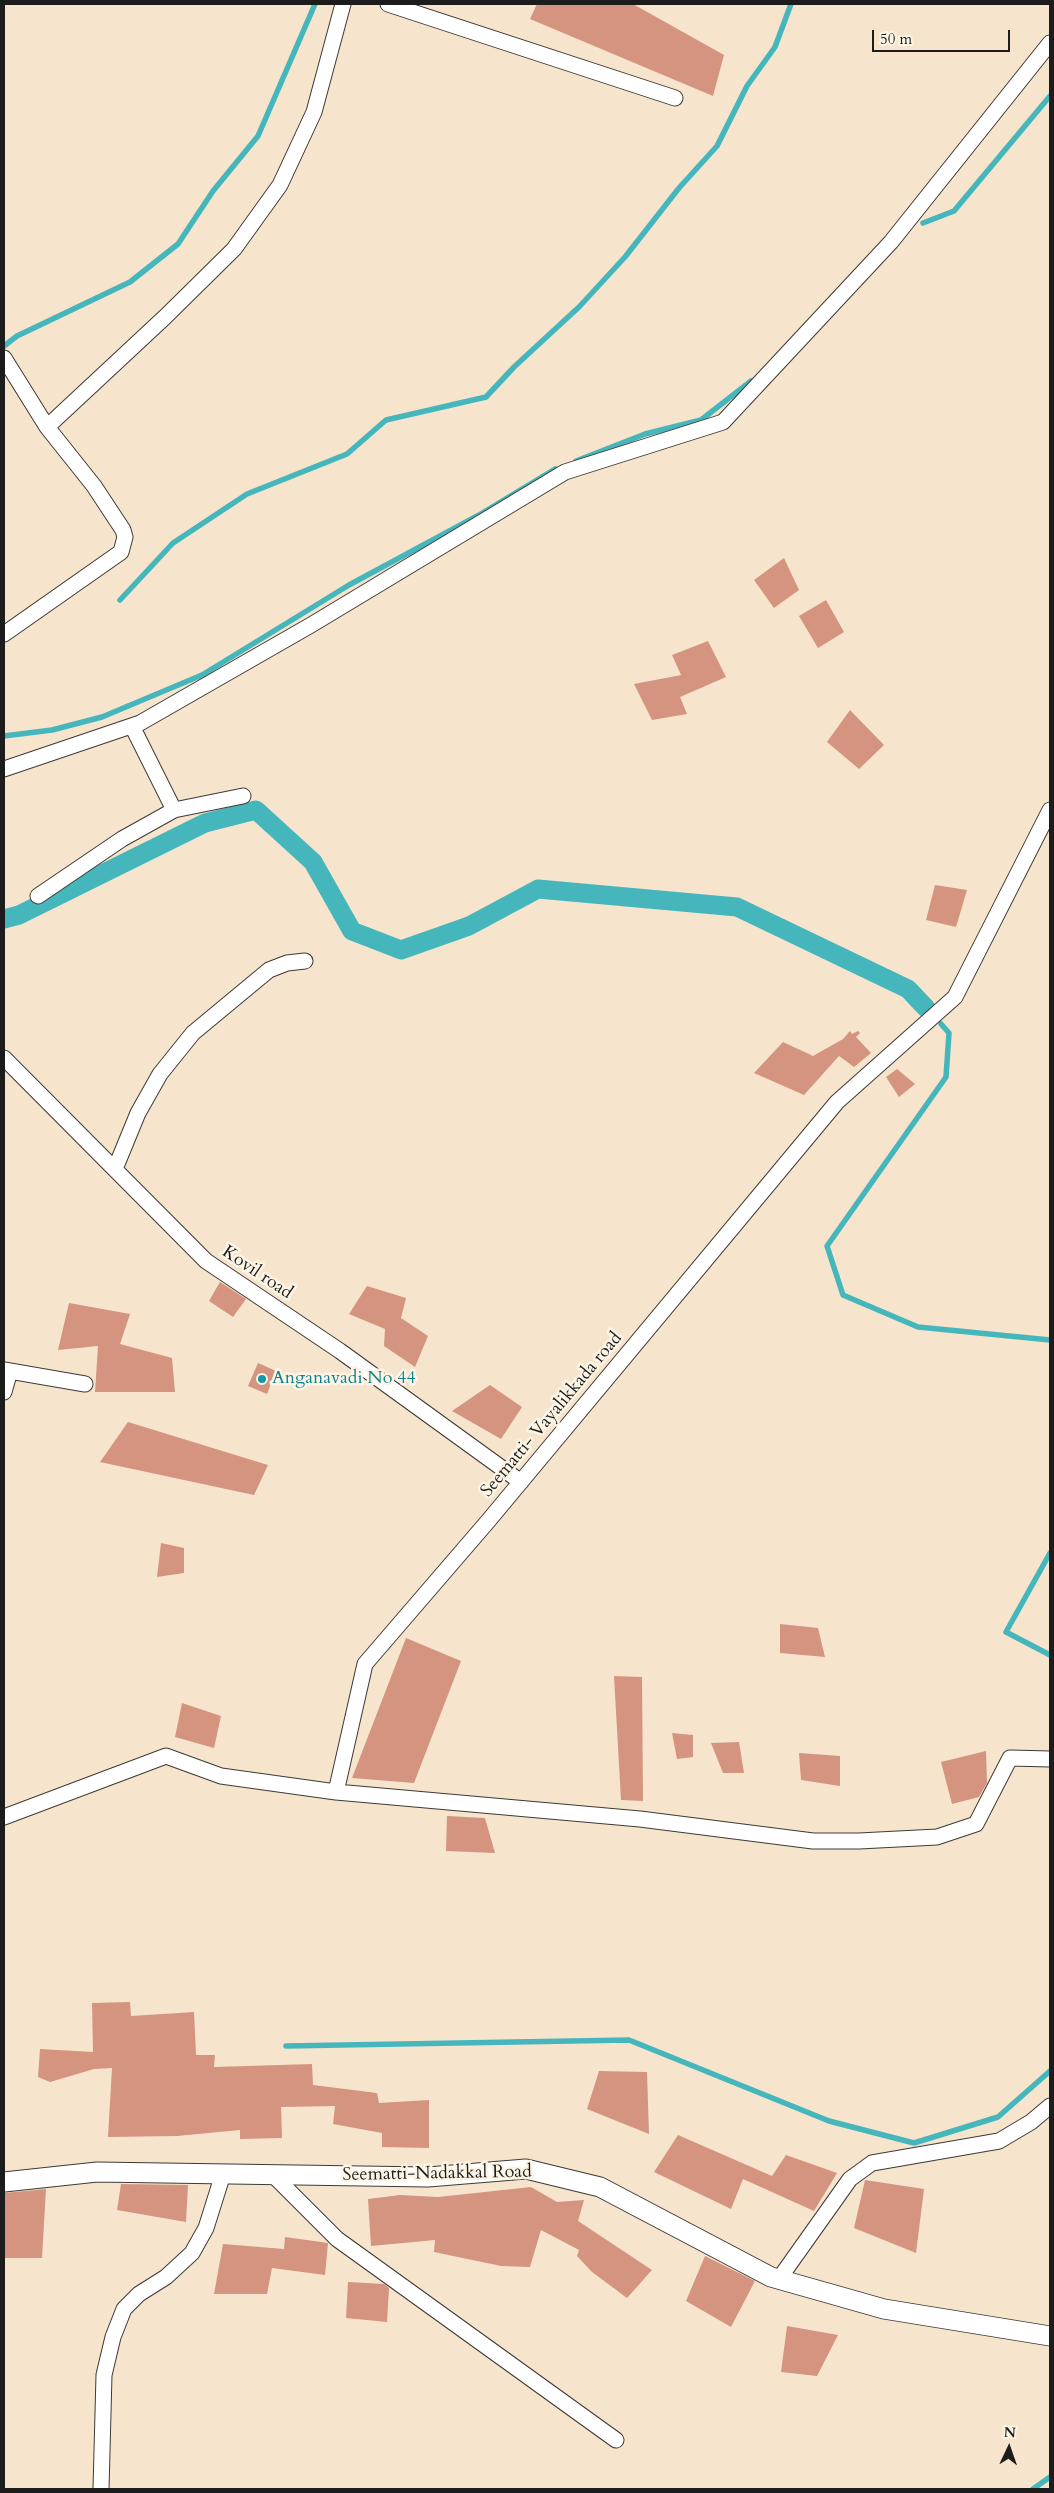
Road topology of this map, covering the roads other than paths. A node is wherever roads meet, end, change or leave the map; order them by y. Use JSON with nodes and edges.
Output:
{"nodes":[{"id":1,"x":343,"y":4,"type":"edge"},
{"id":2,"x":388,"y":4,"type":"edge"},
{"id":3,"x":1050,"y":43,"type":"edge"},
{"id":4,"x":675,"y":98,"type":"dead end"},
{"id":5,"x":4,"y":358,"type":"edge"},
{"id":6,"x":47,"y":427,"type":"junction"},
{"id":7,"x":4,"y":634,"type":"edge"},
{"id":8,"x":132,"y":726,"type":"junction"},
{"id":9,"x":4,"y":769,"type":"edge"},
{"id":10,"x":243,"y":796,"type":"dead end"},
{"id":11,"x":174,"y":810,"type":"junction"},
{"id":12,"x":1050,"y":810,"type":"edge"},
{"id":13,"x":38,"y":896,"type":"dead end"},
{"id":14,"x":306,"y":961,"type":"dead end"},
{"id":15,"x":4,"y":1058,"type":"edge"},
{"id":16,"x":115,"y":1169,"type":"junction"},
{"id":17,"x":7,"y":1371,"type":"edge"},
{"id":18,"x":85,"y":1384,"type":"dead end"},
{"id":19,"x":4,"y":1392,"type":"edge"},
{"id":20,"x":521,"y":1482,"type":"junction"},
{"id":21,"x":1050,"y":1759,"type":"edge"},
{"id":22,"x":336,"y":1792,"type":"junction"},
{"id":23,"x":4,"y":1818,"type":"edge"},
{"id":24,"x":1050,"y":2106,"type":"edge"},
{"id":25,"x":223,"y":2174,"type":"junction"},
{"id":26,"x":273,"y":2175,"type":"junction"},
{"id":27,"x":4,"y":2182,"type":"edge"},
{"id":28,"x":779,"y":2279,"type":"junction"},
{"id":29,"x":1050,"y":2336,"type":"edge"},
{"id":30,"x":616,"y":2440,"type":"dead end"},
{"id":31,"x":101,"y":2489,"type":"edge"}],
"edges":[{"from":1,"to":6,"type":"street"},
{"from":2,"to":4,"type":"street"},
{"from":3,"to":8,"type":"street"},
{"from":5,"to":6,"type":"street"},
{"from":6,"to":7,"type":"street"},
{"from":8,"to":9,"type":"street"},
{"from":8,"to":11,"type":"street"},
{"from":10,"to":11,"type":"street"},
{"from":11,"to":13,"type":"street"},
{"from":12,"to":20,"type":"street","name":"Seematti- Vayalikkada road"},
{"from":14,"to":16,"type":"street"},
{"from":15,"to":16,"type":"street","name":"Kovil road"},
{"from":16,"to":20,"type":"street","name":"Kovil road"},
{"from":17,"to":18,"type":"street"},
{"from":17,"to":19,"type":"street"},
{"from":20,"to":22,"type":"street","name":"Seematti- Vayalikkada road"},
{"from":21,"to":22,"type":"street"},
{"from":22,"to":23,"type":"street"},
{"from":24,"to":28,"type":"street"},
{"from":25,"to":26,"type":"street","name":"Seematti-Nadakkal Road"},
{"from":25,"to":27,"type":"street","name":"Seematti-Nadakkal Road"},
{"from":25,"to":31,"type":"street"},
{"from":26,"to":28,"type":"street","name":"Seematti-Nadakkal Road"},
{"from":26,"to":30,"type":"street"},
{"from":28,"to":29,"type":"street","name":"Seematti-Nadakkal Road"}]}
